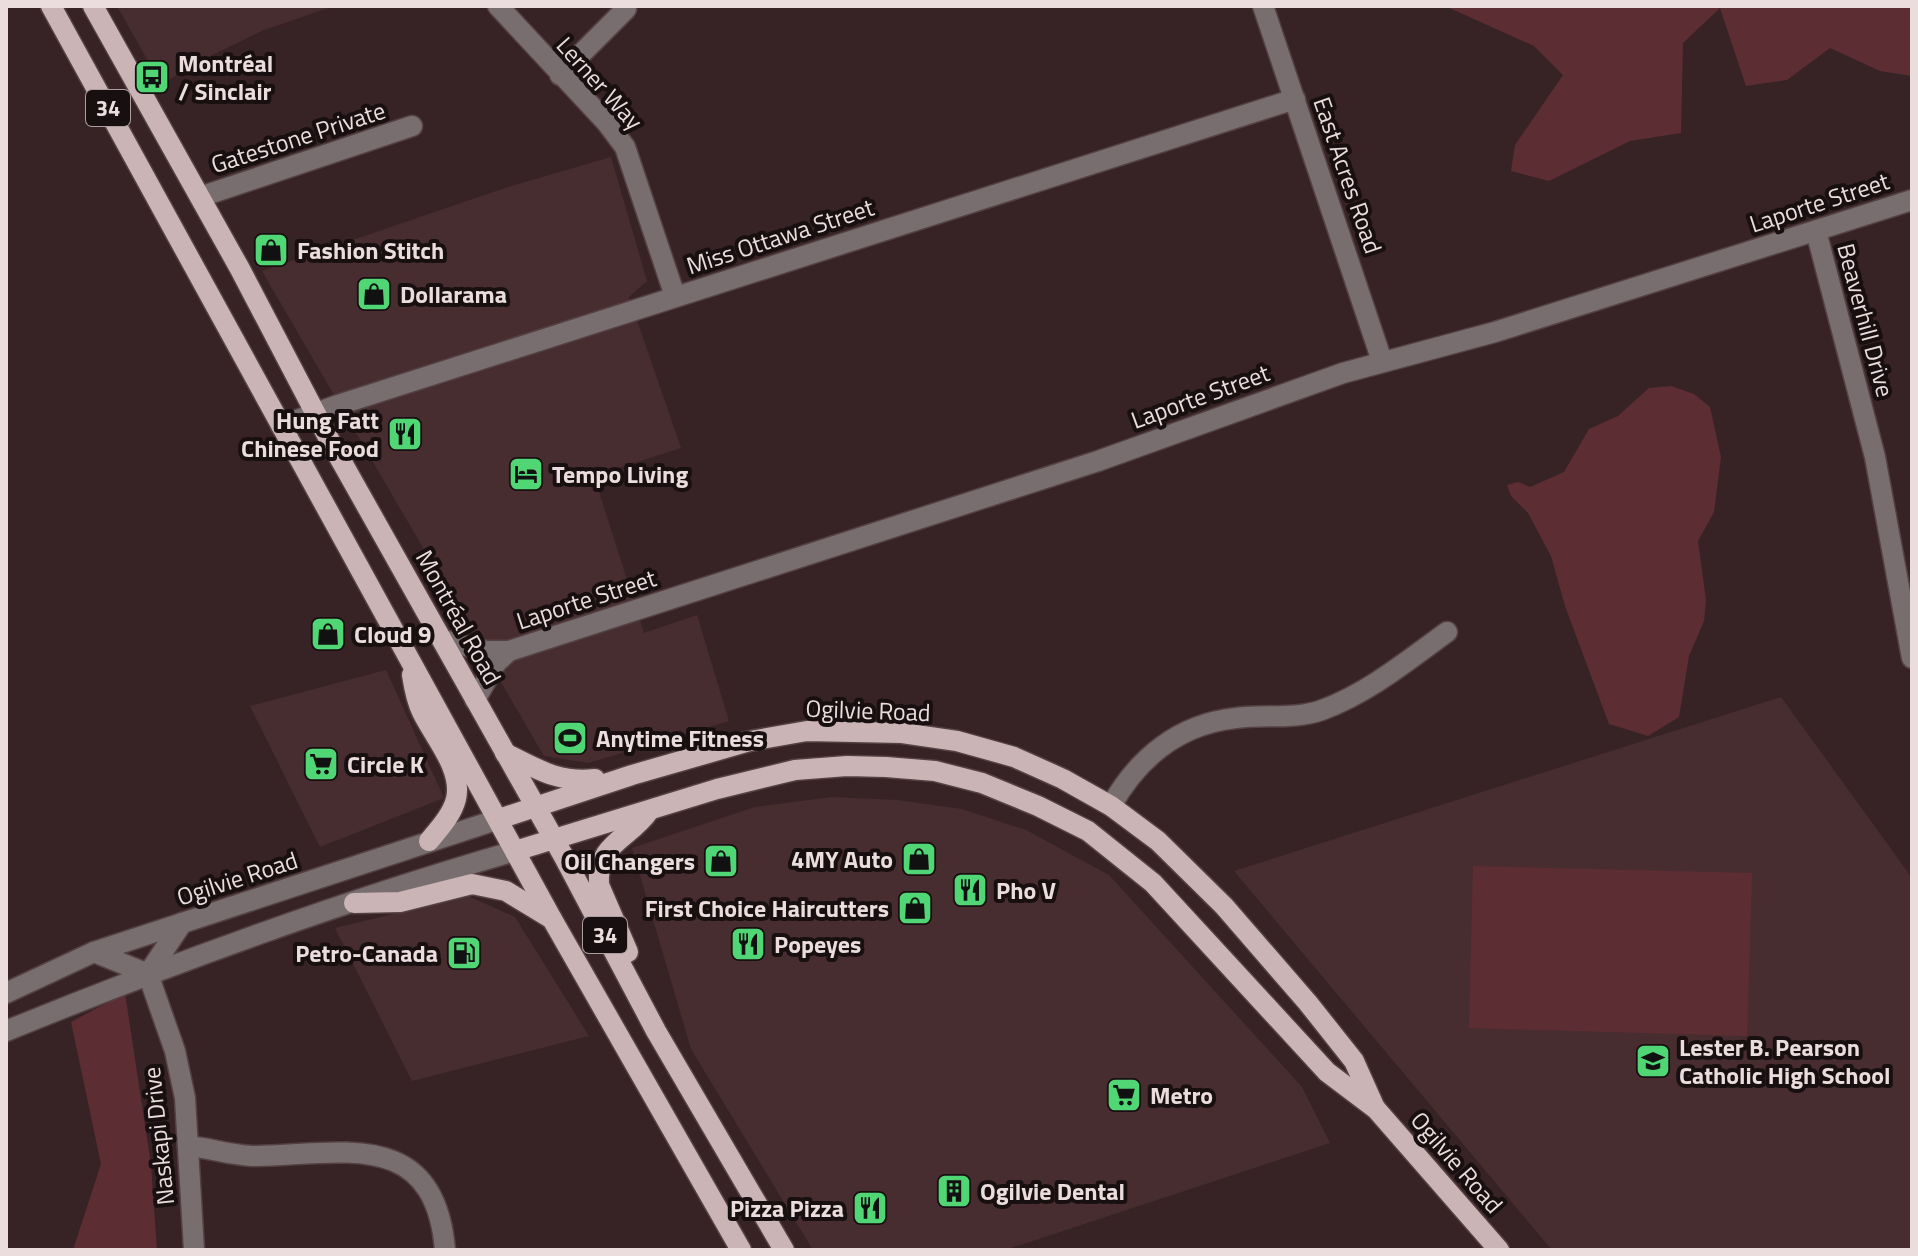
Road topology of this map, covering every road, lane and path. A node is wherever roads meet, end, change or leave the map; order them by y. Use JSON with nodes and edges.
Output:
{"nodes":[{"id":1,"x":51,"y":6,"type":"edge"},
{"id":2,"x":93,"y":6,"type":"edge"},
{"id":3,"x":498,"y":6,"type":"edge"},
{"id":4,"x":1263,"y":6,"type":"edge"},
{"id":5,"x":626,"y":9,"type":"dead end"},
{"id":6,"x":560,"y":75,"type":"junction"},
{"id":7,"x":1295,"y":99,"type":"junction"},
{"id":8,"x":412,"y":126,"type":"dead end"},
{"id":9,"x":200,"y":197,"type":"junction"},
{"id":10,"x":1912,"y":200,"type":"edge"},
{"id":11,"x":1816,"y":231,"type":"junction"},
{"id":12,"x":675,"y":296,"type":"junction"},
{"id":13,"x":1382,"y":361,"type":"junction"},
{"id":14,"x":315,"y":413,"type":"junction"},
{"id":15,"x":281,"y":426,"type":"junction"},
{"id":16,"x":1447,"y":632,"type":"dead end"},
{"id":17,"x":443,"y":640,"type":"junction"},
{"id":18,"x":509,"y":651,"type":"junction"},
{"id":19,"x":409,"y":655,"type":"junction"},
{"id":20,"x":1912,"y":658,"type":"edge"},
{"id":21,"x":475,"y":700,"type":"junction"},
{"id":22,"x":505,"y":753,"type":"junction"},
{"id":23,"x":632,"y":775,"type":"junction"},
{"id":24,"x":1111,"y":806,"type":"junction"},
{"id":25,"x":535,"y":807,"type":"junction"},
{"id":26,"x":650,"y":809,"type":"junction"},
{"id":27,"x":499,"y":819,"type":"junction"},
{"id":28,"x":554,"y":840,"type":"junction"},
{"id":29,"x":429,"y":841,"type":"junction"},
{"id":30,"x":515,"y":851,"type":"junction"},
{"id":31,"x":354,"y":903,"type":"junction"},
{"id":32,"x":552,"y":919,"type":"junction"},
{"id":33,"x":182,"y":923,"type":"junction"},
{"id":34,"x":94,"y":952,"type":"junction"},
{"id":35,"x":148,"y":974,"type":"junction"},
{"id":36,"x":6,"y":993,"type":"edge"},
{"id":37,"x":6,"y":1031,"type":"edge"},
{"id":38,"x":656,"y":1031,"type":"junction"},
{"id":39,"x":1376,"y":1109,"type":"junction"},
{"id":40,"x":188,"y":1146,"type":"junction"},
{"id":41,"x":764,"y":1212,"type":"junction"},
{"id":42,"x":729,"y":1228,"type":"junction"},
{"id":43,"x":194,"y":1250,"type":"edge"},
{"id":44,"x":445,"y":1250,"type":"edge"},
{"id":45,"x":741,"y":1250,"type":"edge"},
{"id":46,"x":784,"y":1250,"type":"edge"},
{"id":47,"x":1499,"y":1250,"type":"edge"}],
"edges":[{"from":1,"to":15,"type":"main road","number":"34"},
{"from":2,"to":9,"type":"main road","name":"Montréal Road","number":"34"},
{"from":3,"to":6,"type":"street","name":"Lerner Way"},
{"from":4,"to":7,"type":"street","name":"East Acres Road"},
{"from":5,"to":6,"type":"street"},
{"from":6,"to":12,"type":"street","name":"Lerner Way"},
{"from":7,"to":12,"type":"street","name":"Miss Ottawa Street"},
{"from":7,"to":13,"type":"street","name":"East Acres Road"},
{"from":8,"to":9,"type":"street","name":"Gatestone Private"},
{"from":9,"to":14,"type":"main road","name":"Montréal Road","number":"34"},
{"from":10,"to":11,"type":"street","name":"Laporte Street"},
{"from":11,"to":13,"type":"street","name":"Laporte Street"},
{"from":11,"to":20,"type":"street","name":"Beaverhill Drive"},
{"from":12,"to":14,"type":"street","name":"Miss Ottawa Street"},
{"from":13,"to":18,"type":"street","name":"Laporte Street"},
{"from":14,"to":15,"type":"street","name":"Miss Ottawa Street"},
{"from":14,"to":17,"type":"main road","name":"Montréal Road","number":"34"},
{"from":15,"to":19,"type":"main road","number":"34"},
{"from":16,"to":24,"type":"street"},
{"from":17,"to":18,"type":"street","name":"Laporte Street"},
{"from":17,"to":21,"type":"main road","name":"Montréal Road","number":"34"},
{"from":18,"to":21,"type":"street","name":"Laporte Street"},
{"from":19,"to":27,"type":"main road","number":"34"},
{"from":19,"to":29,"type":"main road"},
{"from":21,"to":22,"type":"main road","name":"Montréal Road","number":"34"},
{"from":22,"to":23,"type":"main road"},
{"from":22,"to":25,"type":"main road","name":"Montréal Road","number":"34"},
{"from":23,"to":24,"type":"main road","name":"Ogilvie Road"},
{"from":23,"to":25,"type":"main road","name":"Ogilvie Road"},
{"from":24,"to":39,"type":"main road","name":"Ogilvie Road"},
{"from":25,"to":27,"type":"main road","name":"Ogilvie Road"},
{"from":25,"to":28,"type":"main road","name":"Montréal Road","number":"34"},
{"from":26,"to":28,"type":"main road","name":"Ogilvie Road"},
{"from":26,"to":38,"type":"main road"},
{"from":26,"to":39,"type":"main road","name":"Ogilvie Road"},
{"from":27,"to":29,"type":"street","name":"Ogilvie Road"},
{"from":27,"to":30,"type":"main road","number":"34"},
{"from":28,"to":30,"type":"main road","name":"Ogilvie Road"},
{"from":28,"to":38,"type":"main road","name":"Montréal Road","number":"34"},
{"from":29,"to":33,"type":"street","name":"Ogilvie Road"},
{"from":30,"to":31,"type":"street","name":"Ogilvie Road"},
{"from":30,"to":32,"type":"main road","number":"34"},
{"from":31,"to":32,"type":"main road"},
{"from":31,"to":35,"type":"street","name":"Ogilvie Road"},
{"from":32,"to":42,"type":"main road","number":"34"},
{"from":33,"to":34,"type":"street","name":"Ogilvie Road"},
{"from":33,"to":35,"type":"street"},
{"from":34,"to":35,"type":"street"},
{"from":34,"to":36,"type":"street","name":"Ogilvie Road"},
{"from":35,"to":37,"type":"street","name":"Ogilvie Road"},
{"from":35,"to":40,"type":"street","name":"Naskapi Drive"},
{"from":38,"to":41,"type":"main road","name":"Montréal Road","number":"34"},
{"from":39,"to":47,"type":"main road","name":"Ogilvie Road"},
{"from":40,"to":43,"type":"street","name":"Naskapi Drive"},
{"from":40,"to":44,"type":"street"},
{"from":41,"to":42,"type":"main road"},
{"from":41,"to":46,"type":"main road","name":"Montréal Road","number":"34"},
{"from":42,"to":45,"type":"main road","number":"34"}]}
